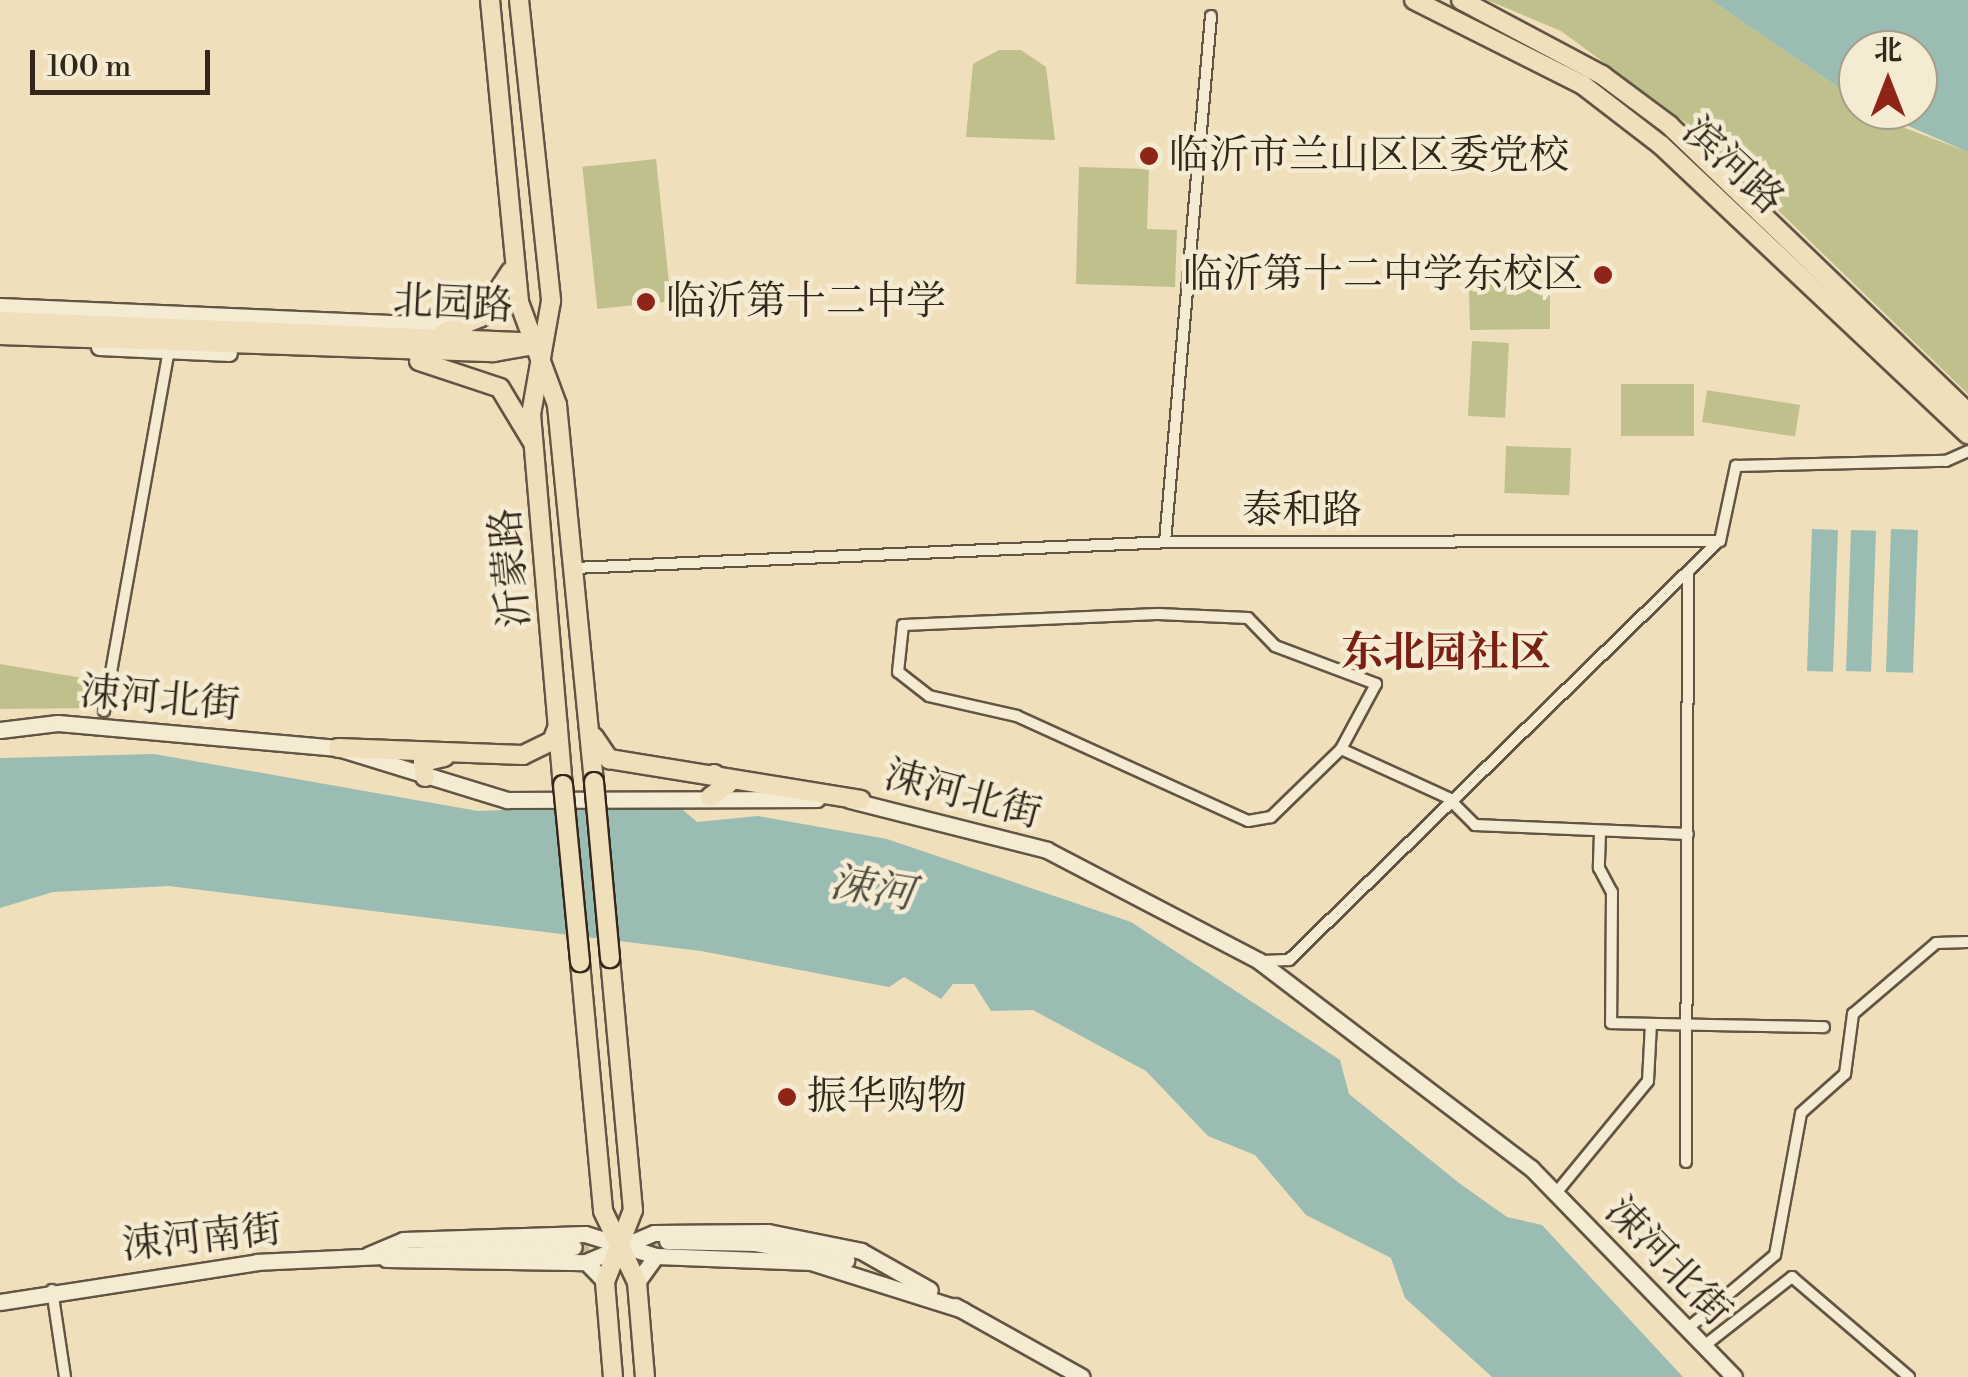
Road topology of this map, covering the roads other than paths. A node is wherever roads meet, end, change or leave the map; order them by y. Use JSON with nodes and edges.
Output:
{"nodes":[{"id":1,"x":490,"y":0,"type":"edge"},
{"id":2,"x":519,"y":0,"type":"edge"},
{"id":3,"x":1414,"y":0,"type":"edge"},
{"id":4,"x":1461,"y":0,"type":"edge"},
{"id":5,"x":1210,"y":16,"type":"dead end"},
{"id":6,"x":514,"y":255,"type":"junction"},
{"id":7,"x":0,"y":306,"type":"edge"},
{"id":8,"x":0,"y":321,"type":"edge"},
{"id":9,"x":464,"y":326,"type":"junction"},
{"id":10,"x":0,"y":335,"type":"edge"},
{"id":11,"x":434,"y":336,"type":"junction"},
{"id":12,"x":0,"y":343,"type":"edge"},
{"id":13,"x":540,"y":344,"type":"junction"},
{"id":14,"x":222,"y":347,"type":"junction"},
{"id":15,"x":170,"y":350,"type":"junction"},
{"id":16,"x":1968,"y":413,"type":"edge"},
{"id":17,"x":1968,"y":434,"type":"edge"},
{"id":18,"x":534,"y":446,"type":"junction"},
{"id":19,"x":1968,"y":450,"type":"edge"},
{"id":20,"x":1720,"y":541,"type":"junction"},
{"id":21,"x":1165,"y":542,"type":"junction"},
{"id":22,"x":574,"y":568,"type":"junction"},
{"id":23,"x":1688,"y":572,"type":"junction"},
{"id":24,"x":104,"y":711,"type":"dead end"},
{"id":25,"x":560,"y":721,"type":"junction"},
{"id":26,"x":589,"y":726,"type":"junction"},
{"id":27,"x":0,"y":730,"type":"edge"},
{"id":28,"x":338,"y":748,"type":"junction"},
{"id":29,"x":1340,"y":749,"type":"junction"},
{"id":30,"x":426,"y":777,"type":"junction"},
{"id":31,"x":594,"y":782,"type":"junction"},
{"id":32,"x":563,"y":785,"type":"junction"},
{"id":33,"x":710,"y":797,"type":"junction"},
{"id":34,"x":861,"y":800,"type":"junction"},
{"id":35,"x":1452,"y":801,"type":"junction"},
{"id":36,"x":1600,"y":834,"type":"junction"},
{"id":37,"x":1688,"y":834,"type":"junction"},
{"id":38,"x":1968,"y":942,"type":"edge"},
{"id":39,"x":1289,"y":960,"type":"junction"},
{"id":40,"x":1259,"y":961,"type":"junction"},
{"id":41,"x":1298,"y":990,"type":"junction"},
{"id":42,"x":1651,"y":1024,"type":"junction"},
{"id":43,"x":1687,"y":1024,"type":"junction"},
{"id":44,"x":1824,"y":1027,"type":"dead end"},
{"id":45,"x":1686,"y":1162,"type":"dead end"},
{"id":46,"x":1556,"y":1193,"type":"junction"},
{"id":47,"x":633,"y":1210,"type":"junction"},
{"id":48,"x":661,"y":1237,"type":"junction"},
{"id":49,"x":619,"y":1244,"type":"junction"},
{"id":50,"x":574,"y":1246,"type":"tunnel mouth"},
{"id":51,"x":368,"y":1254,"type":"junction"},
{"id":52,"x":656,"y":1256,"type":"junction"},
{"id":53,"x":586,"y":1262,"type":"junction"},
{"id":54,"x":605,"y":1282,"type":"junction"},
{"id":55,"x":637,"y":1282,"type":"junction"},
{"id":56,"x":52,"y":1289,"type":"junction"},
{"id":57,"x":0,"y":1302,"type":"edge"},
{"id":58,"x":963,"y":1310,"type":"junction"},
{"id":59,"x":1687,"y":1329,"type":"junction"},
{"id":60,"x":1704,"y":1346,"type":"junction"},
{"id":61,"x":65,"y":1377,"type":"edge"},
{"id":62,"x":613,"y":1377,"type":"edge"},
{"id":63,"x":646,"y":1377,"type":"edge"},
{"id":64,"x":1082,"y":1377,"type":"edge"},
{"id":65,"x":1734,"y":1377,"type":"edge"},
{"id":66,"x":1909,"y":1377,"type":"edge"}],
"edges":[{"from":1,"to":6,"type":"main road","name":"沂蒙路"},
{"from":2,"to":13,"type":"main road","name":"沂蒙路"},
{"from":3,"to":17,"type":"main road","name":"滨河路"},
{"from":4,"to":16,"type":"main road","name":"滨河路"},
{"from":5,"to":21,"type":"street"},
{"from":6,"to":9,"type":"main road"},
{"from":6,"to":13,"type":"main road","name":"沂蒙路"},
{"from":7,"to":9,"type":"main road"},
{"from":8,"to":11,"type":"main road","name":"北园路"},
{"from":9,"to":11,"type":"main road"},
{"from":10,"to":14,"type":"main road","name":"北园路"},
{"from":11,"to":13,"type":"main road","name":"北园路"},
{"from":12,"to":15,"type":"main road"},
{"from":13,"to":14,"type":"main road","name":"北园路"},
{"from":13,"to":18,"type":"main road","name":"沂蒙路"},
{"from":13,"to":22,"type":"main road","name":"沂蒙路"},
{"from":14,"to":15,"type":"main road"},
{"from":14,"to":18,"type":"main road"},
{"from":15,"to":24,"type":"street"},
{"from":18,"to":25,"type":"main road","name":"沂蒙路"},
{"from":19,"to":20,"type":"street"},
{"from":20,"to":21,"type":"street","name":"泰和路"},
{"from":20,"to":23,"type":"street"},
{"from":21,"to":22,"type":"street","name":"泰和路"},
{"from":22,"to":26,"type":"main road","name":"沂蒙路"},
{"from":23,"to":35,"type":"street"},
{"from":23,"to":37,"type":"street"},
{"from":25,"to":28,"type":"main road"},
{"from":25,"to":32,"type":"main road","name":"沂蒙路"},
{"from":26,"to":31,"type":"main road","name":"沂蒙路"},
{"from":26,"to":34,"type":"main road"},
{"from":27,"to":28,"type":"main road","name":"涑河北街"},
{"from":28,"to":30,"type":"main road","name":"涑河北街"},
{"from":29,"to":29,"type":"street"},
{"from":29,"to":35,"type":"street"},
{"from":30,"to":32,"type":"main road"},
{"from":30,"to":33,"type":"main road","name":"涑河北街"},
{"from":31,"to":33,"type":"main road"},
{"from":31,"to":47,"type":"main road","name":"沂蒙路","bridge":true},
{"from":32,"to":49,"type":"main road","name":"沂蒙路","bridge":true},
{"from":33,"to":34,"type":"main road","name":"涑河北街"},
{"from":34,"to":40,"type":"main road","name":"涑河北街"},
{"from":35,"to":36,"type":"street"},
{"from":35,"to":39,"type":"street"},
{"from":36,"to":37,"type":"street"},
{"from":36,"to":42,"type":"street"},
{"from":37,"to":43,"type":"street"},
{"from":38,"to":59,"type":"street"},
{"from":39,"to":40,"type":"street"},
{"from":39,"to":41,"type":"street"},
{"from":40,"to":41,"type":"main road","name":"涑河北街"},
{"from":41,"to":46,"type":"main road","name":"涑河北街"},
{"from":42,"to":43,"type":"street"},
{"from":42,"to":46,"type":"street"},
{"from":43,"to":44,"type":"street"},
{"from":43,"to":45,"type":"street"},
{"from":46,"to":59,"type":"main road","name":"涑河北街"},
{"from":47,"to":48,"type":"main road"},
{"from":47,"to":49,"type":"main road"},
{"from":48,"to":49,"type":"main road"},
{"from":48,"to":58,"type":"main road"},
{"from":49,"to":51,"type":"main road"},
{"from":49,"to":52,"type":"main road"},
{"from":49,"to":53,"type":"main road"},
{"from":49,"to":54,"type":"main road"},
{"from":49,"to":55,"type":"main road"},
{"from":50,"to":51,"type":"main road","name":"涑河南街"},
{"from":51,"to":53,"type":"main road"},
{"from":51,"to":56,"type":"main road","name":"涑河南街"},
{"from":52,"to":55,"type":"main road"},
{"from":52,"to":58,"type":"main road"},
{"from":53,"to":54,"type":"main road"},
{"from":54,"to":62,"type":"main road"},
{"from":55,"to":63,"type":"main road"},
{"from":56,"to":57,"type":"main road","name":"涑河南街"},
{"from":56,"to":61,"type":"street"},
{"from":58,"to":64,"type":"main road"},
{"from":59,"to":60,"type":"main road","name":"涑河北街"},
{"from":60,"to":65,"type":"main road","name":"涑河北街"},
{"from":60,"to":66,"type":"street"}]}
